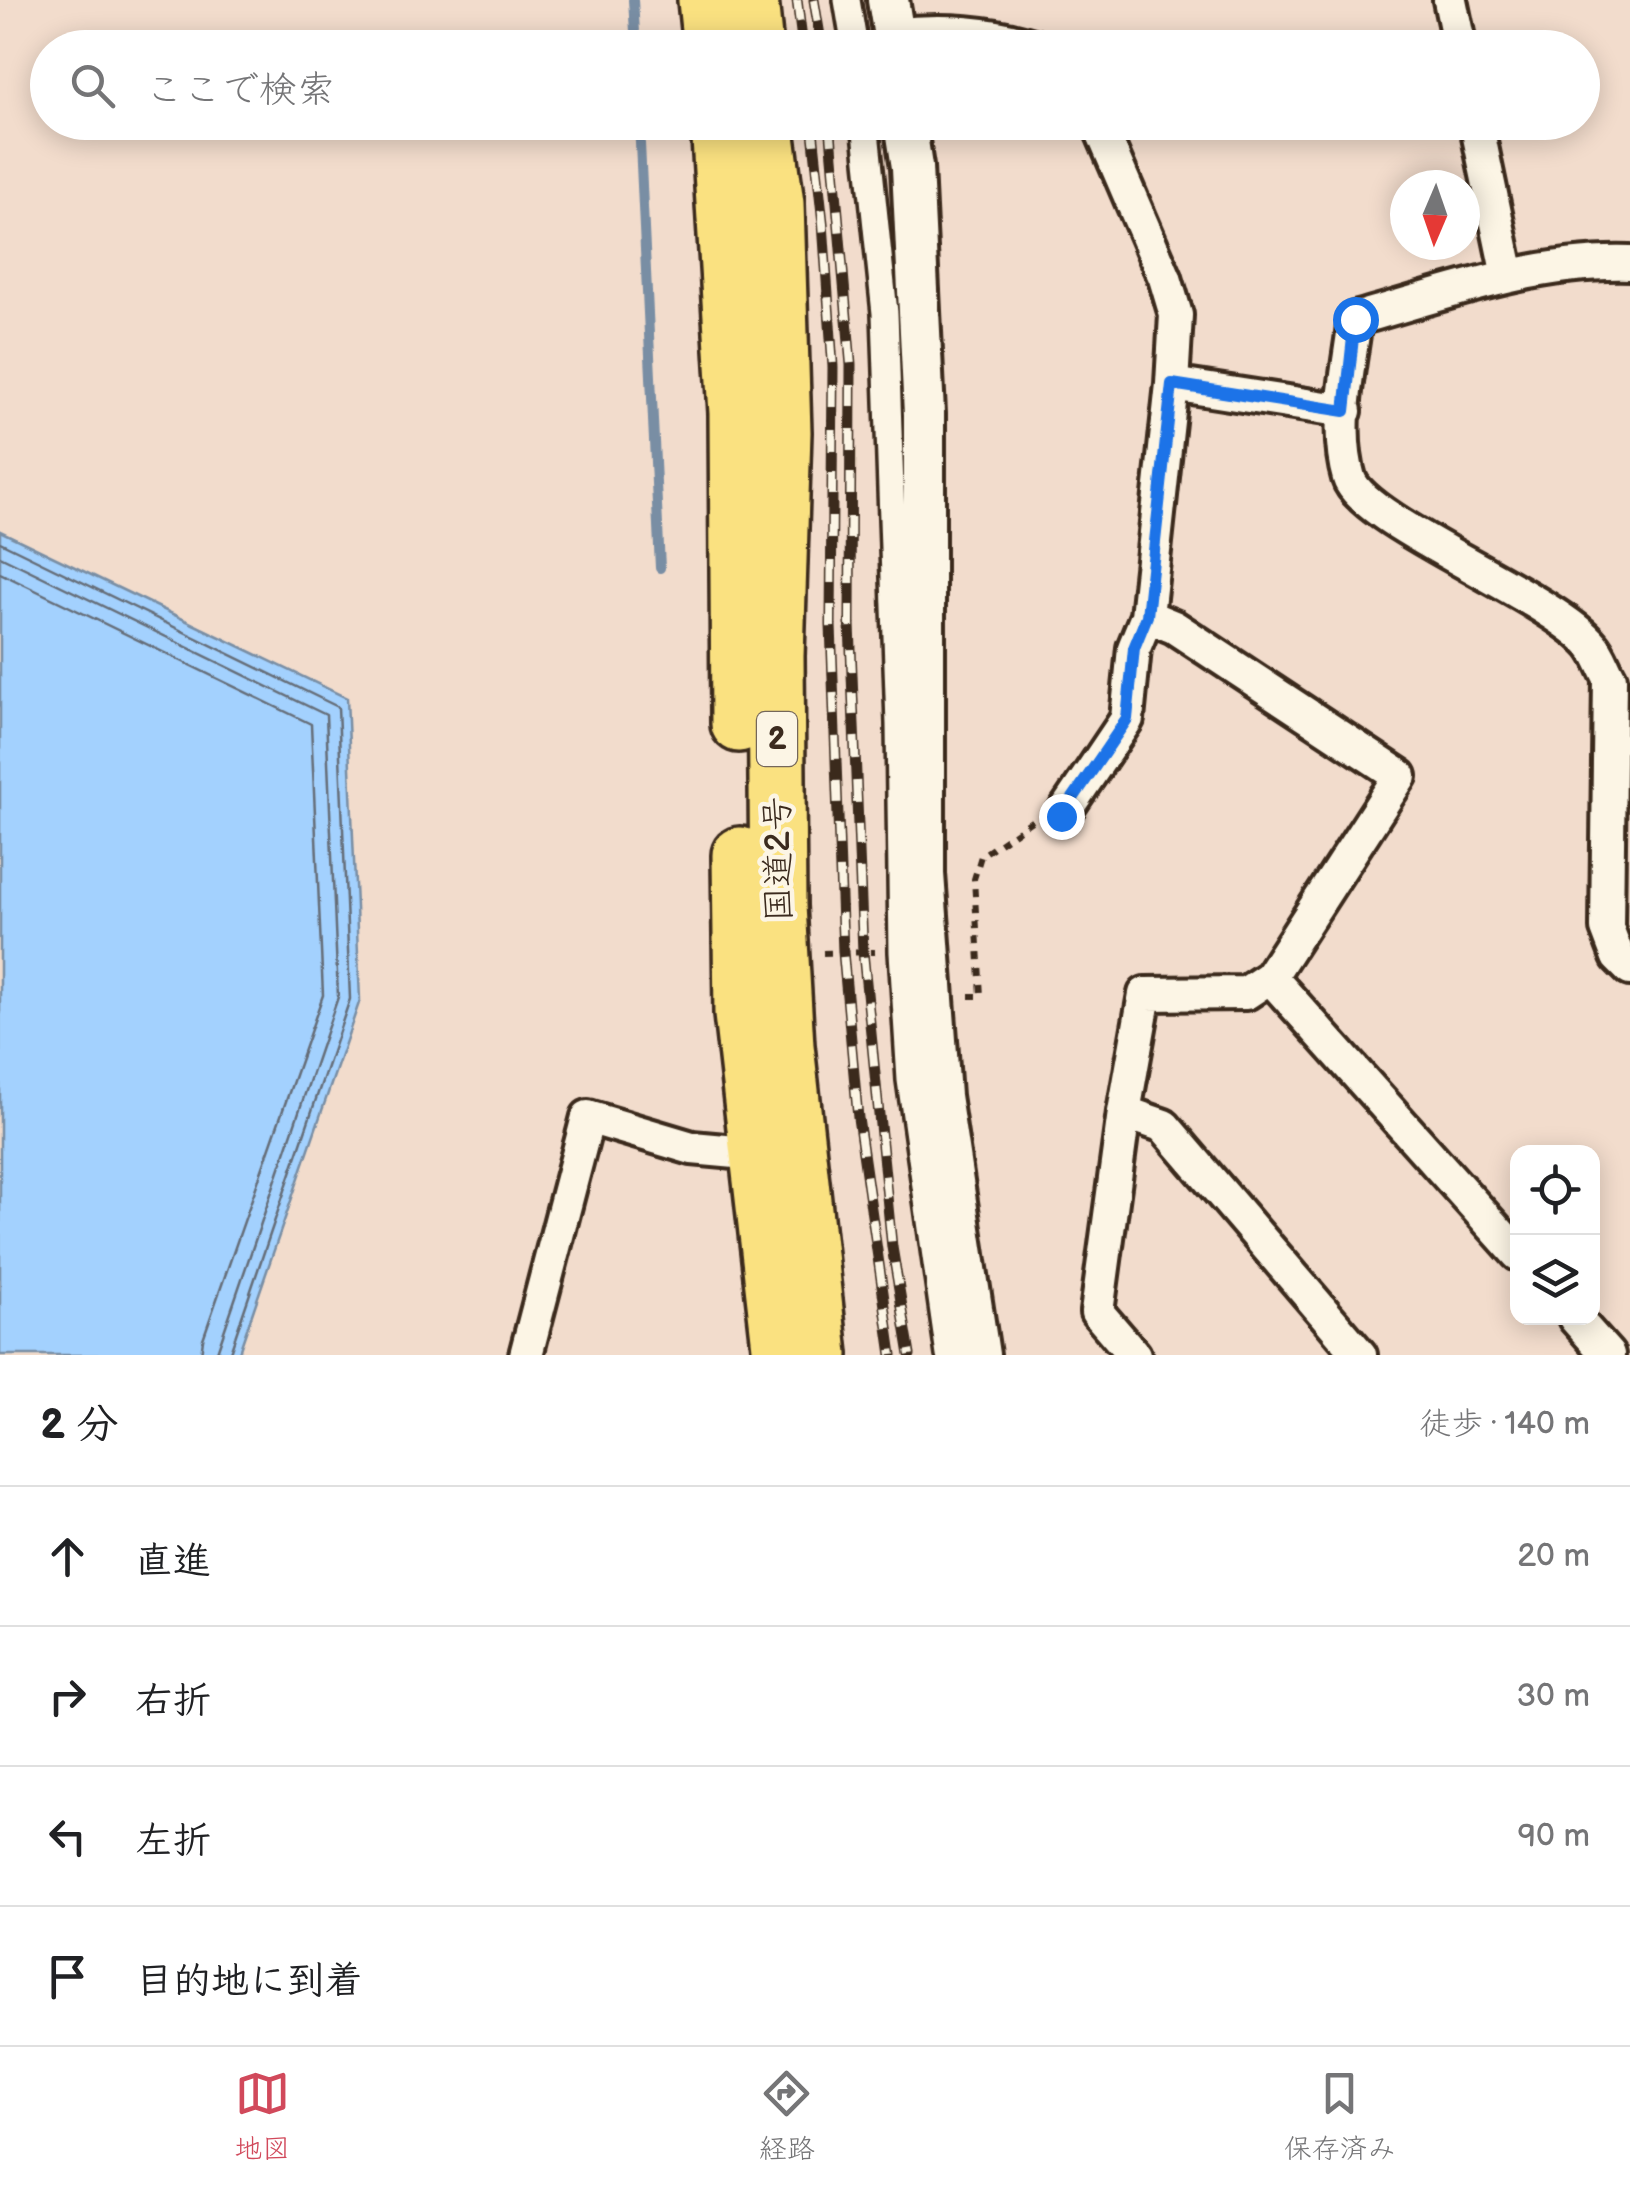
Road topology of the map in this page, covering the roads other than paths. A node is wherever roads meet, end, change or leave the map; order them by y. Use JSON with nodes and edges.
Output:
{"nodes":[{"id":1,"x":706,"y":0,"type":"edge"},
{"id":2,"x":750,"y":0,"type":"edge"},
{"id":3,"x":847,"y":0,"type":"edge"},
{"id":4,"x":1450,"y":0,"type":"edge"},
{"id":5,"x":709,"y":30,"type":"edge"},
{"id":6,"x":753,"y":30,"type":"edge"},
{"id":7,"x":852,"y":30,"type":"edge"},
{"id":8,"x":1456,"y":30,"type":"edge"},
{"id":9,"x":719,"y":140,"type":"edge"},
{"id":10,"x":767,"y":140,"type":"edge"},
{"id":11,"x":868,"y":140,"type":"edge"},
{"id":12,"x":908,"y":140,"type":"edge"},
{"id":13,"x":1106,"y":140,"type":"edge"},
{"id":14,"x":1480,"y":140,"type":"edge"},
{"id":15,"x":1630,"y":264,"type":"edge"},
{"id":16,"x":1508,"y":276,"type":"junction"},
{"id":17,"x":1172,"y":384,"type":"junction"},
{"id":18,"x":1345,"y":411,"type":"junction"},
{"id":19,"x":1147,"y":616,"type":"junction"},
{"id":20,"x":1061,"y":816,"type":"road end"},
{"id":21,"x":1630,"y":969,"type":"edge"},
{"id":22,"x":1270,"y":977,"type":"junction"},
{"id":23,"x":1124,"y":1112,"type":"junction"},
{"id":24,"x":758,"y":1154,"type":"junction"},
{"id":25,"x":1510,"y":1245,"type":"edge"},
{"id":26,"x":1581,"y":1325,"type":"edge"},
{"id":27,"x":526,"y":1355,"type":"edge"},
{"id":28,"x":780,"y":1355,"type":"edge"},
{"id":29,"x":820,"y":1355,"type":"edge"},
{"id":30,"x":949,"y":1355,"type":"edge"},
{"id":31,"x":979,"y":1355,"type":"edge"},
{"id":32,"x":1134,"y":1355,"type":"edge"},
{"id":33,"x":1360,"y":1355,"type":"edge"},
{"id":34,"x":1608,"y":1355,"type":"edge"}],
"edges":[{"from":1,"to":5,"type":"highway"},
{"from":2,"to":6,"type":"highway"},
{"from":3,"to":7,"type":"street"},
{"from":4,"to":8,"type":"street"},
{"from":9,"to":24,"type":"highway","name":"国道2号","number":"2"},
{"from":10,"to":29,"type":"highway","name":"国道2号","number":"2"},
{"from":11,"to":30,"type":"street"},
{"from":12,"to":31,"type":"street"},
{"from":13,"to":17,"type":"street"},
{"from":14,"to":16,"type":"street"},
{"from":15,"to":16,"type":"street"},
{"from":16,"to":18,"type":"street"},
{"from":17,"to":18,"type":"street"},
{"from":17,"to":19,"type":"street"},
{"from":18,"to":21,"type":"street"},
{"from":19,"to":20,"type":"street"},
{"from":19,"to":22,"type":"street"},
{"from":22,"to":23,"type":"street"},
{"from":22,"to":25,"type":"street"},
{"from":23,"to":32,"type":"street"},
{"from":23,"to":33,"type":"street"},
{"from":24,"to":27,"type":"street"},
{"from":24,"to":28,"type":"highway","name":"国道2号","number":"2"},
{"from":26,"to":34,"type":"street"}]}
